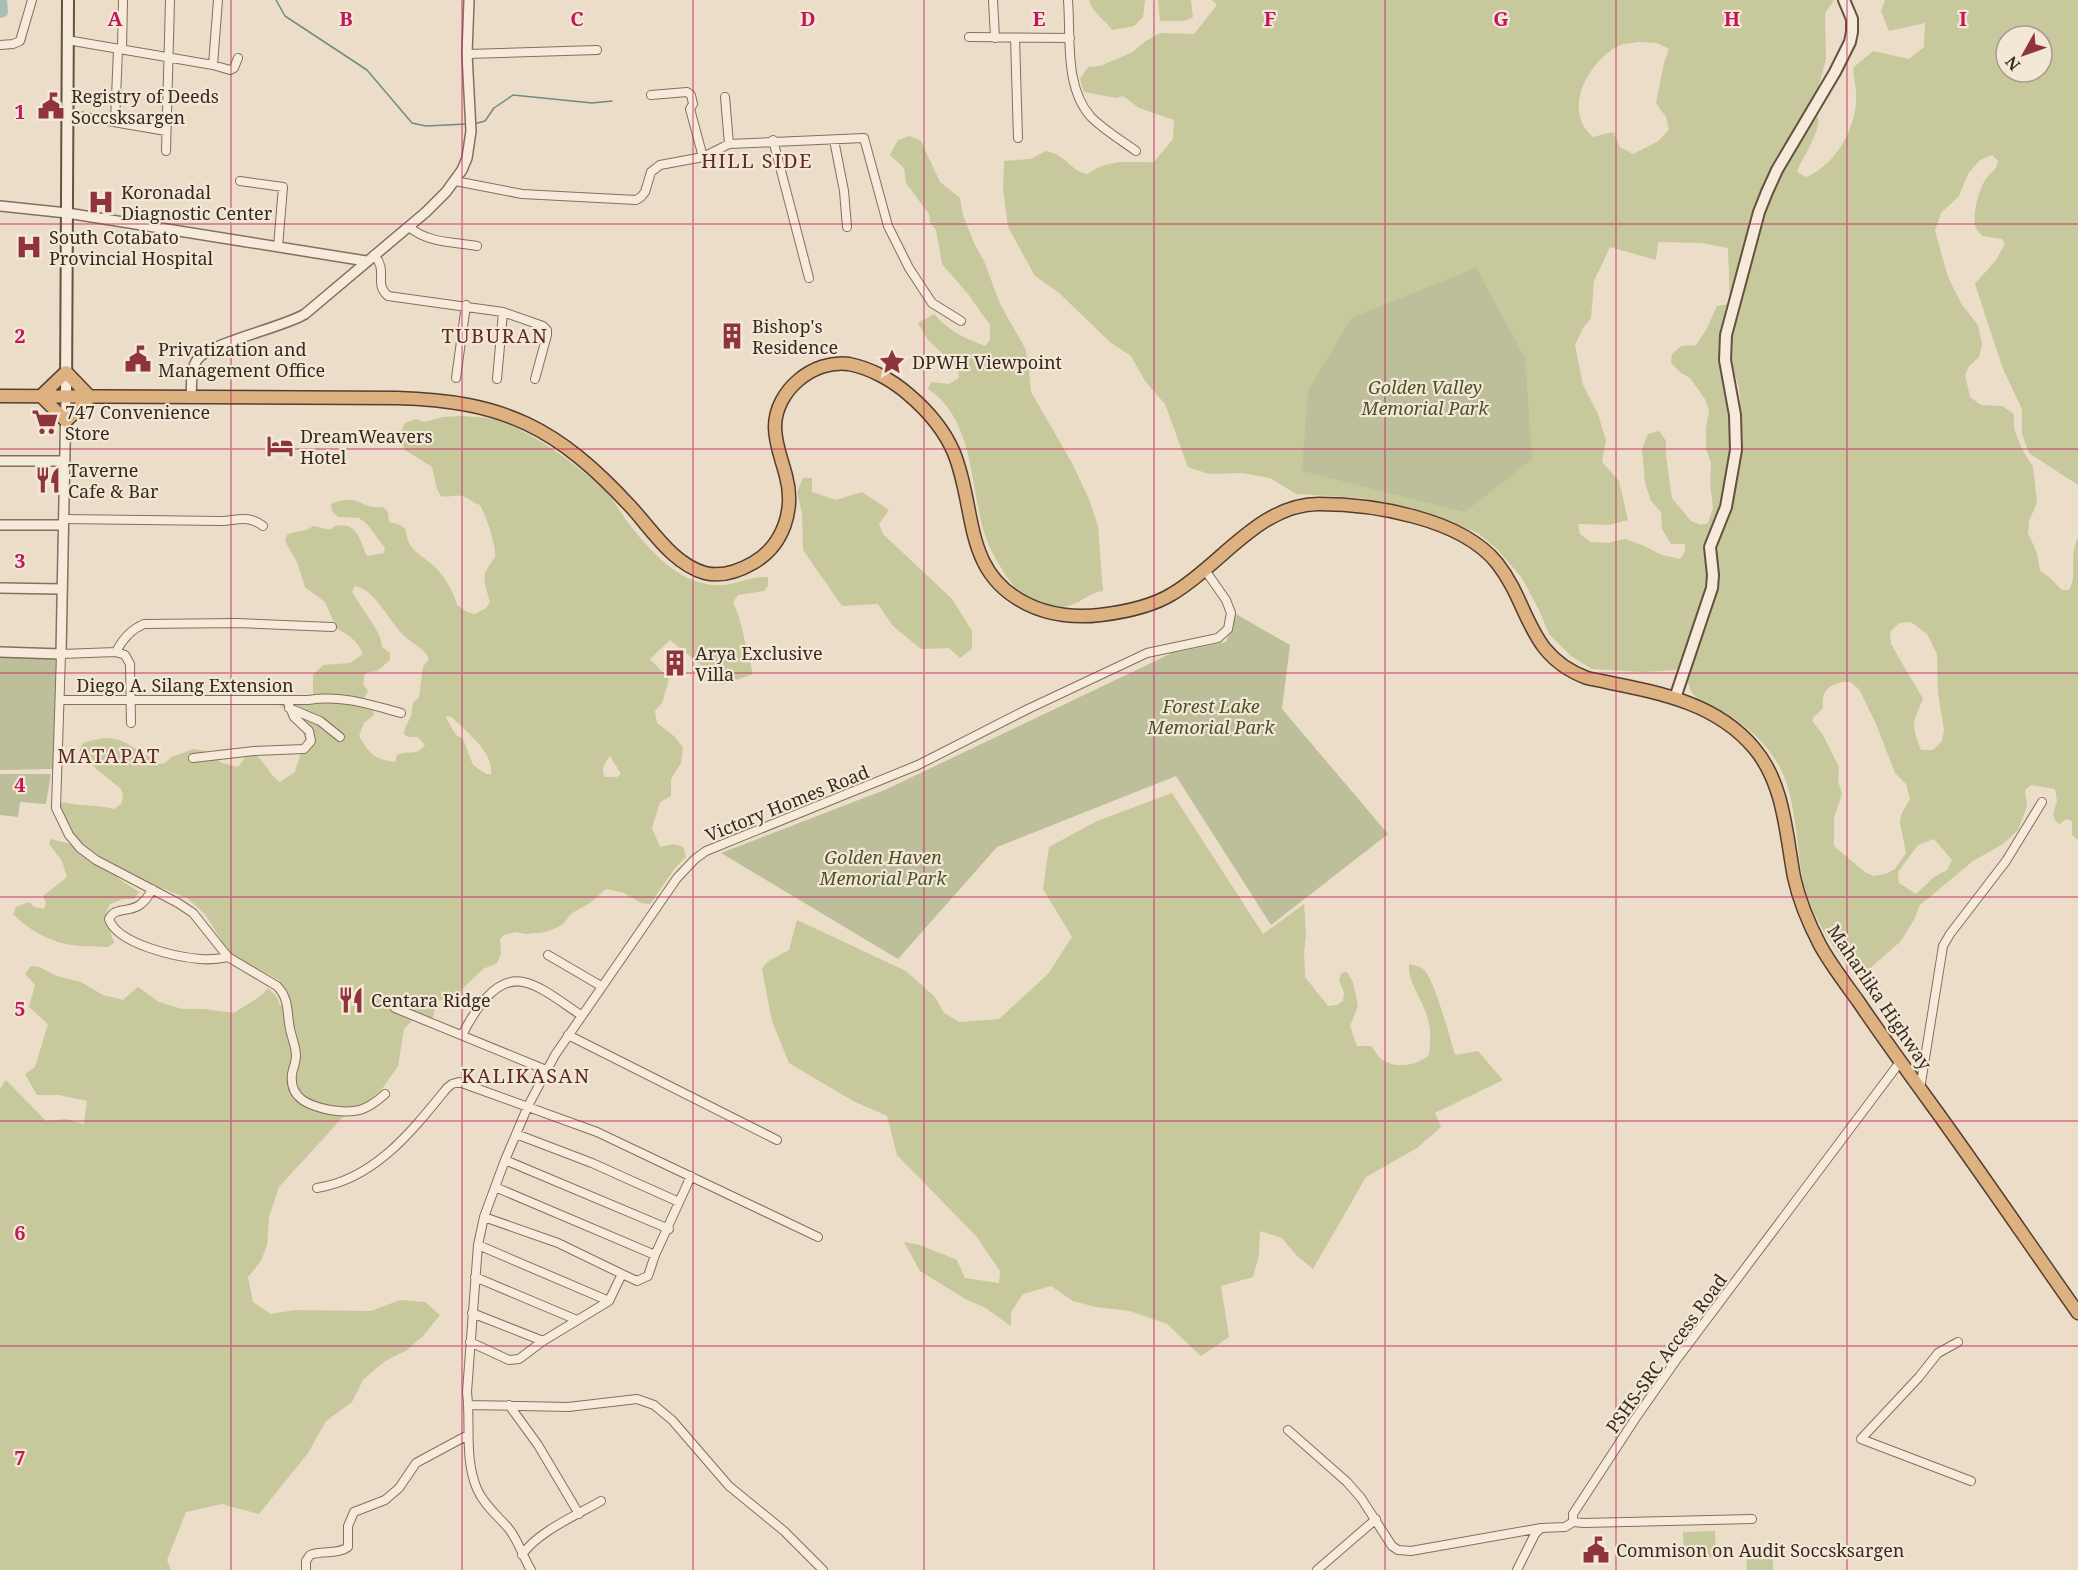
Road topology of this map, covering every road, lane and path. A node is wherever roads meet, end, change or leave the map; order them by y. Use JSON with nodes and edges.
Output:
{"nodes":[{"id":1,"x":32,"y":0,"type":"edge"},
{"id":2,"x":68,"y":0,"type":"edge"},
{"id":3,"x":123,"y":0,"type":"edge"},
{"id":4,"x":170,"y":0,"type":"edge"},
{"id":5,"x":218,"y":0,"type":"edge"},
{"id":6,"x":469,"y":0,"type":"edge"},
{"id":7,"x":993,"y":0,"type":"edge"},
{"id":8,"x":1068,"y":0,"type":"edge"},
{"id":9,"x":1844,"y":0,"type":"edge"},
{"id":10,"x":969,"y":37,"type":"dead end"},
{"id":11,"x":995,"y":38,"type":"junction"},
{"id":12,"x":1016,"y":38,"type":"junction"},
{"id":13,"x":1070,"y":38,"type":"junction"},
{"id":14,"x":67,"y":40,"type":"junction"},
{"id":15,"x":0,"y":45,"type":"edge"},
{"id":16,"x":120,"y":49,"type":"junction"},
{"id":17,"x":597,"y":50,"type":"dead end"},
{"id":18,"x":467,"y":54,"type":"junction"},
{"id":19,"x":167,"y":57,"type":"junction"},
{"id":20,"x":238,"y":58,"type":"dead end"},
{"id":21,"x":213,"y":64,"type":"junction"},
{"id":22,"x":651,"y":95,"type":"dead end"},
{"id":23,"x":725,"y":97,"type":"dead end"},
{"id":24,"x":67,"y":114,"type":"junction"},
{"id":25,"x":115,"y":122,"type":"junction"},
{"id":26,"x":166,"y":131,"type":"junction"},
{"id":27,"x":1018,"y":138,"type":"dead end"},
{"id":28,"x":773,"y":140,"type":"junction"},
{"id":29,"x":834,"y":140,"type":"junction"},
{"id":30,"x":729,"y":144,"type":"junction"},
{"id":31,"x":166,"y":151,"type":"dead end"},
{"id":32,"x":1136,"y":151,"type":"dead end"},
{"id":33,"x":703,"y":157,"type":"junction"},
{"id":34,"x":240,"y":181,"type":"dead end"},
{"id":35,"x":455,"y":181,"type":"junction"},
{"id":36,"x":0,"y":206,"type":"edge"},
{"id":37,"x":67,"y":213,"type":"junction"},
{"id":38,"x":409,"y":227,"type":"junction"},
{"id":39,"x":847,"y":227,"type":"dead end"},
{"id":40,"x":477,"y":246,"type":"dead end"},
{"id":41,"x":278,"y":247,"type":"junction"},
{"id":42,"x":370,"y":258,"type":"junction"},
{"id":43,"x":809,"y":278,"type":"dead end"},
{"id":44,"x":466,"y":305,"type":"junction"},
{"id":45,"x":503,"y":312,"type":"junction"},
{"id":46,"x":962,"y":321,"type":"dead end"},
{"id":47,"x":66,"y":372,"type":"junction"},
{"id":48,"x":456,"y":378,"type":"dead end"},
{"id":49,"x":497,"y":379,"type":"dead end"},
{"id":50,"x":535,"y":379,"type":"dead end"},
{"id":51,"x":0,"y":396,"type":"edge"},
{"id":52,"x":41,"y":396,"type":"junction"},
{"id":53,"x":66,"y":397,"type":"junction"},
{"id":54,"x":90,"y":397,"type":"junction"},
{"id":55,"x":191,"y":397,"type":"junction"},
{"id":56,"x":66,"y":421,"type":"junction"},
{"id":57,"x":0,"y":461,"type":"edge"},
{"id":58,"x":65,"y":461,"type":"junction"},
{"id":59,"x":63,"y":522,"type":"junction"},
{"id":60,"x":0,"y":525,"type":"edge"},
{"id":61,"x":263,"y":526,"type":"dead end"},
{"id":62,"x":1205,"y":570,"type":"junction"},
{"id":63,"x":0,"y":588,"type":"edge"},
{"id":64,"x":61,"y":589,"type":"junction"},
{"id":65,"x":332,"y":627,"type":"dead end"},
{"id":66,"x":0,"y":652,"type":"edge"},
{"id":67,"x":116,"y":652,"type":"junction"},
{"id":68,"x":61,"y":654,"type":"junction"},
{"id":69,"x":1675,"y":698,"type":"junction"},
{"id":70,"x":60,"y":700,"type":"junction"},
{"id":71,"x":130,"y":700,"type":"junction"},
{"id":72,"x":288,"y":704,"type":"junction"},
{"id":73,"x":401,"y":713,"type":"dead end"},
{"id":74,"x":131,"y":723,"type":"dead end"},
{"id":75,"x":340,"y":737,"type":"dead end"},
{"id":76,"x":193,"y":758,"type":"dead end"},
{"id":77,"x":2042,"y":801,"type":"dead end"},
{"id":78,"x":152,"y":889,"type":"junction"},
{"id":79,"x":548,"y":955,"type":"dead end"},
{"id":80,"x":228,"y":957,"type":"junction"},
{"id":81,"x":601,"y":986,"type":"junction"},
{"id":82,"x":395,"y":1008,"type":"dead end"},
{"id":83,"x":581,"y":1015,"type":"junction"},
{"id":84,"x":462,"y":1035,"type":"junction"},
{"id":85,"x":568,"y":1035,"type":"junction"},
{"id":86,"x":1900,"y":1062,"type":"junction"},
{"id":87,"x":546,"y":1070,"type":"junction"},
{"id":88,"x":1920,"y":1089,"type":"junction"},
{"id":89,"x":385,"y":1094,"type":"dead end"},
{"id":90,"x":528,"y":1106,"type":"junction"},
{"id":91,"x":516,"y":1134,"type":"junction"},
{"id":92,"x":777,"y":1140,"type":"dead end"},
{"id":93,"x":505,"y":1160,"type":"junction"},
{"id":94,"x":692,"y":1176,"type":"junction"},
{"id":95,"x":495,"y":1187,"type":"junction"},
{"id":96,"x":317,"y":1188,"type":"dead end"},
{"id":97,"x":679,"y":1202,"type":"junction"},
{"id":98,"x":484,"y":1217,"type":"junction"},
{"id":99,"x":669,"y":1229,"type":"junction"},
{"id":100,"x":818,"y":1238,"type":"dead end"},
{"id":101,"x":478,"y":1245,"type":"junction"},
{"id":102,"x":655,"y":1255,"type":"junction"},
{"id":103,"x":622,"y":1274,"type":"junction"},
{"id":104,"x":475,"y":1277,"type":"junction"},
{"id":105,"x":609,"y":1301,"type":"junction"},
{"id":106,"x":472,"y":1313,"type":"junction"},
{"id":107,"x":2078,"y":1313,"type":"edge"},
{"id":108,"x":577,"y":1320,"type":"junction"},
{"id":109,"x":543,"y":1341,"type":"junction"},
{"id":110,"x":470,"y":1342,"type":"junction"},
{"id":111,"x":1958,"y":1342,"type":"dead end"},
{"id":112,"x":469,"y":1405,"type":"junction"},
{"id":113,"x":509,"y":1405,"type":"junction"},
{"id":114,"x":1288,"y":1430,"type":"dead end"},
{"id":115,"x":468,"y":1435,"type":"junction"},
{"id":116,"x":1971,"y":1481,"type":"dead end"},
{"id":117,"x":601,"y":1501,"type":"dead end"},
{"id":118,"x":579,"y":1514,"type":"junction"},
{"id":119,"x":1376,"y":1519,"type":"junction"},
{"id":120,"x":1752,"y":1519,"type":"dead end"},
{"id":121,"x":1574,"y":1522,"type":"junction"},
{"id":122,"x":1541,"y":1528,"type":"junction"},
{"id":123,"x":522,"y":1556,"type":"junction"},
{"id":124,"x":306,"y":1570,"type":"edge"},
{"id":125,"x":531,"y":1570,"type":"edge"},
{"id":126,"x":823,"y":1570,"type":"edge"},
{"id":127,"x":1317,"y":1570,"type":"edge"},
{"id":128,"x":1517,"y":1570,"type":"edge"}],
"edges":[{"from":1,"to":15,"type":"street"},
{"from":2,"to":14,"type":"main road"},
{"from":3,"to":16,"type":"street"},
{"from":4,"to":19,"type":"street"},
{"from":5,"to":21,"type":"street"},
{"from":6,"to":18,"type":"street"},
{"from":7,"to":11,"type":"street"},
{"from":8,"to":13,"type":"street"},
{"from":9,"to":69,"type":"main road"},
{"from":10,"to":11,"type":"street"},
{"from":11,"to":12,"type":"street"},
{"from":12,"to":13,"type":"street"},
{"from":12,"to":27,"type":"street"},
{"from":13,"to":32,"type":"street"},
{"from":14,"to":16,"type":"street"},
{"from":14,"to":24,"type":"main road"},
{"from":16,"to":19,"type":"street"},
{"from":16,"to":25,"type":"street"},
{"from":17,"to":18,"type":"street"},
{"from":18,"to":35,"type":"street"},
{"from":19,"to":21,"type":"street"},
{"from":19,"to":26,"type":"street"},
{"from":20,"to":21,"type":"street"},
{"from":22,"to":33,"type":"street"},
{"from":23,"to":30,"type":"street"},
{"from":24,"to":25,"type":"street"},
{"from":24,"to":37,"type":"main road"},
{"from":25,"to":26,"type":"street"},
{"from":26,"to":31,"type":"street"},
{"from":28,"to":29,"type":"street"},
{"from":28,"to":30,"type":"street"},
{"from":28,"to":43,"type":"street"},
{"from":29,"to":39,"type":"street"},
{"from":29,"to":46,"type":"street"},
{"from":30,"to":33,"type":"street"},
{"from":33,"to":35,"type":"street"},
{"from":34,"to":41,"type":"street"},
{"from":35,"to":38,"type":"street"},
{"from":36,"to":37,"type":"street"},
{"from":37,"to":41,"type":"street"},
{"from":37,"to":47,"type":"main road"},
{"from":38,"to":40,"type":"street"},
{"from":38,"to":42,"type":"street"},
{"from":41,"to":42,"type":"street"},
{"from":42,"to":44,"type":"street"},
{"from":42,"to":55,"type":"street"},
{"from":44,"to":45,"type":"street"},
{"from":44,"to":48,"type":"street"},
{"from":45,"to":49,"type":"street"},
{"from":45,"to":50,"type":"street"},
{"from":47,"to":52,"type":"highway"},
{"from":47,"to":53,"type":"main road"},
{"from":47,"to":54,"type":"highway"},
{"from":51,"to":52,"type":"highway","name":"Maharlika Highway"},
{"from":52,"to":53,"type":"highway","name":"Maharlika Highway"},
{"from":52,"to":56,"type":"highway"},
{"from":53,"to":54,"type":"highway","name":"Maharlika Highway"},
{"from":53,"to":56,"type":"street"},
{"from":54,"to":55,"type":"highway","name":"Maharlika Highway"},
{"from":54,"to":56,"type":"highway"},
{"from":55,"to":62,"type":"highway","name":"Maharlika Highway"},
{"from":56,"to":58,"type":"street"},
{"from":57,"to":58,"type":"street"},
{"from":58,"to":59,"type":"street"},
{"from":59,"to":60,"type":"street"},
{"from":59,"to":61,"type":"street"},
{"from":59,"to":64,"type":"street"},
{"from":62,"to":69,"type":"highway","name":"Maharlika Highway"},
{"from":62,"to":81,"type":"street","name":"Victory Homes Road"},
{"from":63,"to":64,"type":"street"},
{"from":64,"to":68,"type":"street"},
{"from":65,"to":67,"type":"street"},
{"from":66,"to":68,"type":"street"},
{"from":67,"to":68,"type":"street"},
{"from":67,"to":71,"type":"street"},
{"from":68,"to":70,"type":"street"},
{"from":69,"to":86,"type":"highway","name":"Maharlika Highway"},
{"from":70,"to":71,"type":"street","name":"Diego A. Silang Extension"},
{"from":70,"to":78,"type":"street"},
{"from":71,"to":72,"type":"street","name":"Diego A. Silang Extension"},
{"from":71,"to":74,"type":"street"},
{"from":72,"to":73,"type":"street","name":"Diego A. Silang Extension"},
{"from":72,"to":75,"type":"street"},
{"from":72,"to":76,"type":"street"},
{"from":77,"to":88,"type":"street"},
{"from":78,"to":80,"type":"street"},
{"from":78,"to":80,"type":"street"},
{"from":79,"to":81,"type":"street"},
{"from":80,"to":89,"type":"street"},
{"from":81,"to":83,"type":"street","name":"Victory Homes Road"},
{"from":82,"to":84,"type":"street"},
{"from":83,"to":84,"type":"street"},
{"from":83,"to":85,"type":"street","name":"Victory Homes Road"},
{"from":84,"to":87,"type":"street"},
{"from":85,"to":87,"type":"street","name":"Victory Homes Road"},
{"from":85,"to":92,"type":"street"},
{"from":86,"to":88,"type":"highway","name":"Maharlika Highway"},
{"from":86,"to":121,"type":"street","name":"PSHS-SRC Access Road"},
{"from":87,"to":90,"type":"street","name":"Victory Homes Road"},
{"from":88,"to":107,"type":"highway","name":"Maharlika Highway"},
{"from":90,"to":91,"type":"street","name":"Victory Homes Road"},
{"from":90,"to":94,"type":"street"},
{"from":90,"to":96,"type":"street"},
{"from":91,"to":93,"type":"street","name":"Victory Homes Road"},
{"from":91,"to":97,"type":"street"},
{"from":93,"to":95,"type":"street","name":"Victory Homes Road"},
{"from":93,"to":99,"type":"street"},
{"from":94,"to":97,"type":"street"},
{"from":94,"to":100,"type":"street"},
{"from":95,"to":98,"type":"street","name":"Victory Homes Road"},
{"from":95,"to":102,"type":"street"},
{"from":97,"to":99,"type":"street"},
{"from":98,"to":101,"type":"street","name":"Victory Homes Road"},
{"from":98,"to":103,"type":"street"},
{"from":99,"to":102,"type":"street"},
{"from":101,"to":104,"type":"street","name":"Victory Homes Road"},
{"from":101,"to":105,"type":"street"},
{"from":102,"to":103,"type":"street"},
{"from":103,"to":105,"type":"street"},
{"from":104,"to":106,"type":"street","name":"Victory Homes Road"},
{"from":104,"to":108,"type":"street"},
{"from":105,"to":108,"type":"street"},
{"from":106,"to":109,"type":"street"},
{"from":106,"to":110,"type":"street","name":"Victory Homes Road"},
{"from":108,"to":109,"type":"street"},
{"from":109,"to":110,"type":"street"},
{"from":110,"to":112,"type":"street","name":"Victory Homes Road"},
{"from":111,"to":116,"type":"street"},
{"from":112,"to":113,"type":"street"},
{"from":112,"to":115,"type":"street","name":"Victory Homes Road"},
{"from":113,"to":118,"type":"street"},
{"from":113,"to":126,"type":"street"},
{"from":114,"to":119,"type":"street"},
{"from":115,"to":123,"type":"street","name":"Victory Homes Road"},
{"from":115,"to":124,"type":"street"},
{"from":117,"to":118,"type":"street"},
{"from":118,"to":123,"type":"street"},
{"from":119,"to":122,"type":"street"},
{"from":119,"to":127,"type":"street"},
{"from":120,"to":121,"type":"street"},
{"from":121,"to":122,"type":"street"},
{"from":122,"to":128,"type":"street"},
{"from":123,"to":125,"type":"street","name":"Victory Homes Road"}]}
